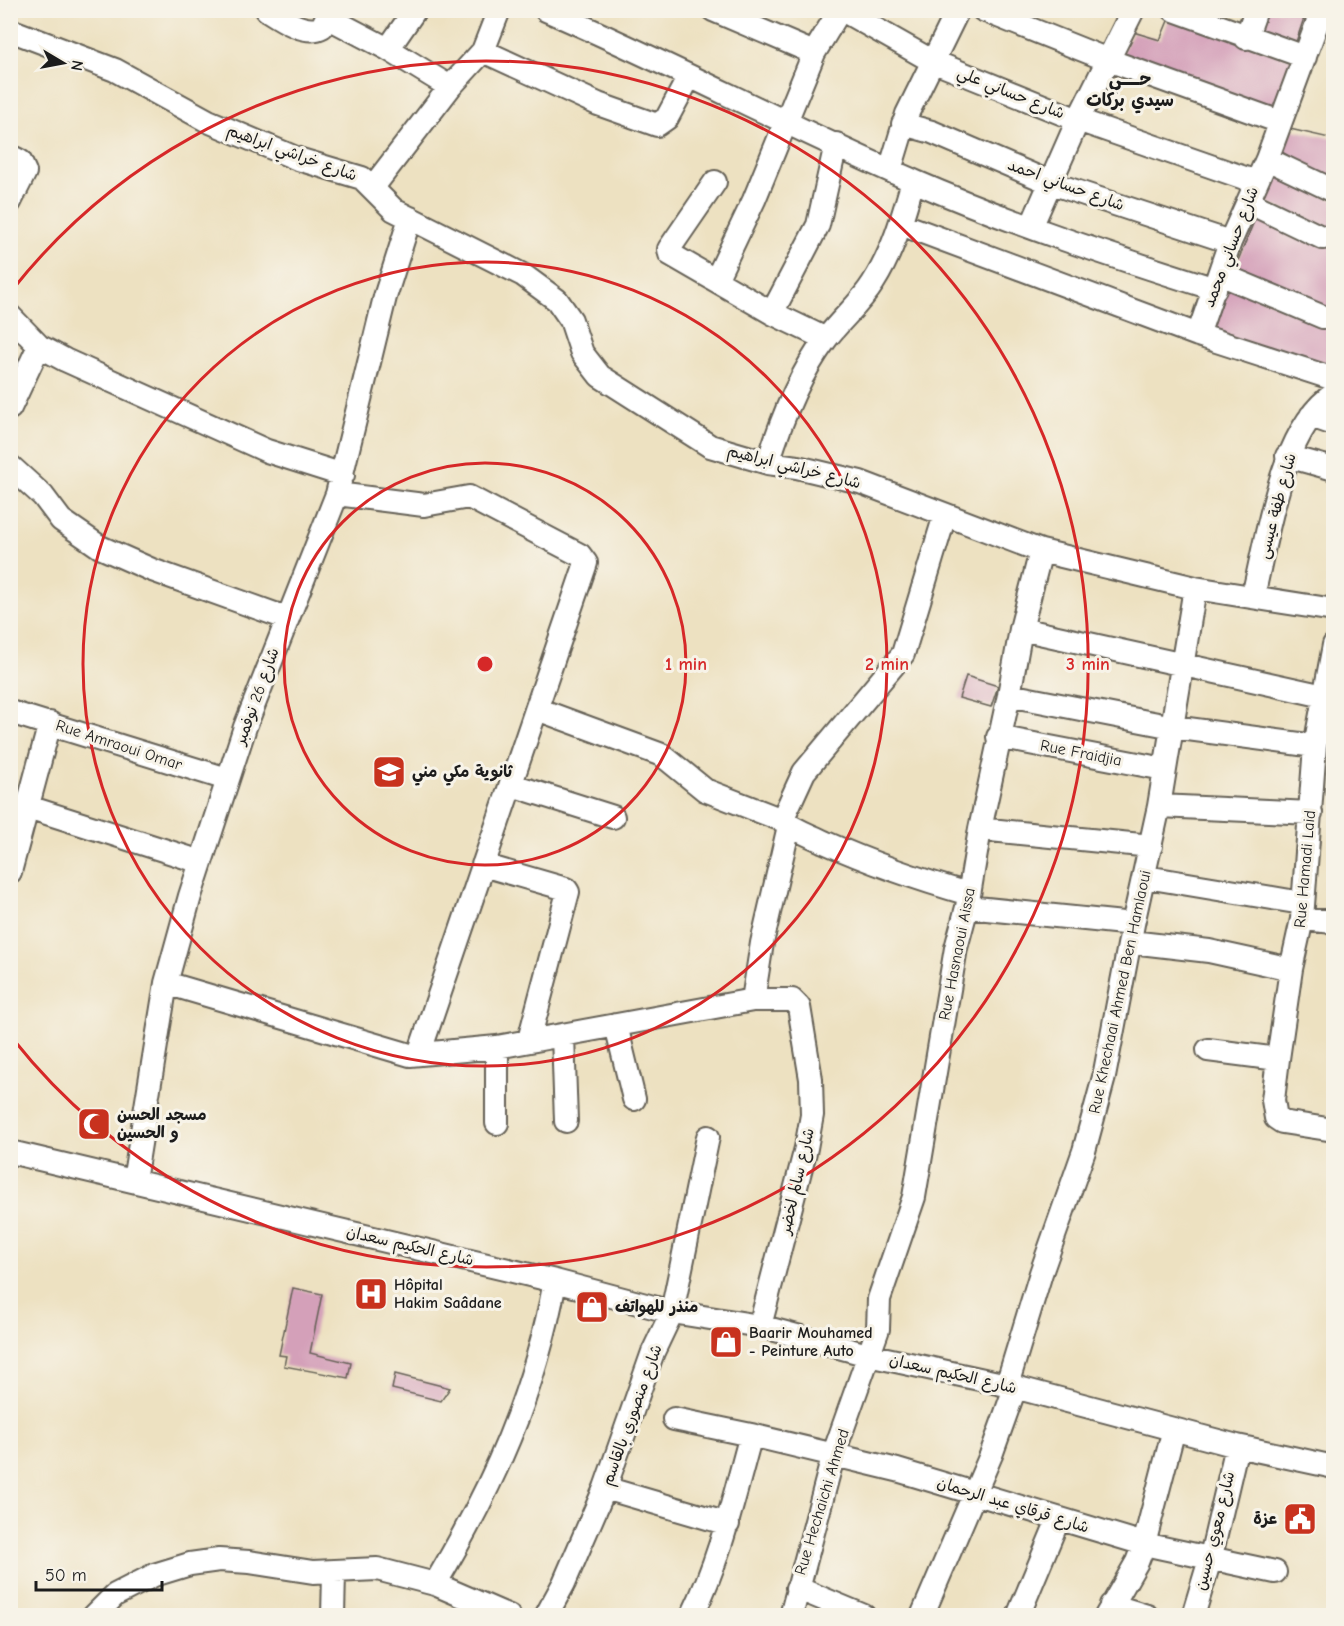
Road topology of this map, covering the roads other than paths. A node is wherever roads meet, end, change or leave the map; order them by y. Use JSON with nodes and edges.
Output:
{"nodes":[{"id":1,"x":267,"y":10,"type":"edge"},
{"id":2,"x":415,"y":10,"type":"edge"},
{"id":3,"x":499,"y":10,"type":"edge"},
{"id":4,"x":546,"y":10,"type":"edge"},
{"id":5,"x":714,"y":10,"type":"edge"},
{"id":6,"x":841,"y":10,"type":"edge"},
{"id":7,"x":958,"y":10,"type":"edge"},
{"id":8,"x":983,"y":10,"type":"edge"},
{"id":9,"x":1133,"y":10,"type":"edge"},
{"id":10,"x":1174,"y":10,"type":"edge"},
{"id":11,"x":1256,"y":10,"type":"edge"},
{"id":12,"x":329,"y":14,"type":"edge"},
{"id":13,"x":1324,"y":19,"type":"edge"},
{"id":14,"x":10,"y":30,"type":"edge"},
{"id":15,"x":1246,"y":38,"type":"junction"},
{"id":16,"x":388,"y":49,"type":"junction"},
{"id":17,"x":483,"y":51,"type":"junction"},
{"id":18,"x":814,"y":53,"type":"junction"},
{"id":19,"x":1305,"y":57,"type":"junction"},
{"id":20,"x":1108,"y":60,"type":"junction"},
{"id":21,"x":932,"y":61,"type":"junction"},
{"id":22,"x":689,"y":77,"type":"junction"},
{"id":23,"x":450,"y":87,"type":"junction"},
{"id":24,"x":1078,"y":120,"type":"junction"},
{"id":25,"x":1280,"y":122,"type":"junction"},
{"id":26,"x":786,"y":123,"type":"junction"},
{"id":27,"x":903,"y":124,"type":"junction"},
{"id":28,"x":836,"y":144,"type":"junction"},
{"id":29,"x":10,"y":156,"type":"edge"},
{"id":30,"x":1267,"y":159,"type":"junction"},
{"id":31,"x":890,"y":170,"type":"junction"},
{"id":32,"x":913,"y":181,"type":"junction"},
{"id":33,"x":715,"y":182,"type":"dead end"},
{"id":34,"x":1051,"y":183,"type":"junction"},
{"id":35,"x":373,"y":187,"type":"junction"},
{"id":36,"x":1334,"y":191,"type":"edge"},
{"id":37,"x":1252,"y":192,"type":"junction"},
{"id":38,"x":10,"y":202,"type":"edge"},
{"id":39,"x":410,"y":218,"type":"junction"},
{"id":40,"x":901,"y":224,"type":"junction"},
{"id":41,"x":1031,"y":227,"type":"junction"},
{"id":42,"x":1323,"y":238,"type":"dead end"},
{"id":43,"x":1230,"y":242,"type":"junction"},
{"id":44,"x":716,"y":280,"type":"junction"},
{"id":45,"x":1217,"y":281,"type":"junction"},
{"id":46,"x":772,"y":313,"type":"junction"},
{"id":47,"x":10,"y":316,"type":"edge"},
{"id":48,"x":1323,"y":317,"type":"dead end"},
{"id":49,"x":1198,"y":335,"type":"junction"},
{"id":50,"x":826,"y":339,"type":"junction"},
{"id":51,"x":39,"y":346,"type":"junction"},
{"id":52,"x":1334,"y":379,"type":"edge"},
{"id":53,"x":1334,"y":394,"type":"edge"},
{"id":54,"x":10,"y":408,"type":"edge"},
{"id":55,"x":1311,"y":416,"type":"junction"},
{"id":56,"x":1334,"y":424,"type":"edge"},
{"id":57,"x":1287,"y":456,"type":"junction"},
{"id":58,"x":768,"y":463,"type":"junction"},
{"id":59,"x":10,"y":466,"type":"edge"},
{"id":60,"x":1334,"y":469,"type":"edge"},
{"id":61,"x":340,"y":484,"type":"junction"},
{"id":62,"x":945,"y":515,"type":"junction"},
{"id":63,"x":1041,"y":551,"type":"junction"},
{"id":64,"x":1195,"y":588,"type":"junction"},
{"id":65,"x":1253,"y":597,"type":"junction"},
{"id":66,"x":1334,"y":610,"type":"edge"},
{"id":67,"x":286,"y":618,"type":"junction"},
{"id":68,"x":1021,"y":629,"type":"junction"},
{"id":69,"x":1334,"y":645,"type":"edge"},
{"id":70,"x":1184,"y":664,"type":"junction"},
{"id":71,"x":1009,"y":695,"type":"junction"},
{"id":72,"x":1323,"y":696,"type":"junction"},
{"id":73,"x":537,"y":709,"type":"junction"},
{"id":74,"x":10,"y":712,"type":"edge"},
{"id":75,"x":50,"y":723,"type":"junction"},
{"id":76,"x":1173,"y":727,"type":"junction"},
{"id":77,"x":998,"y":737,"type":"junction"},
{"id":78,"x":1315,"y":746,"type":"junction"},
{"id":79,"x":1164,"y":769,"type":"junction"},
{"id":80,"x":227,"y":779,"type":"junction"},
{"id":81,"x":512,"y":785,"type":"junction"},
{"id":82,"x":1159,"y":806,"type":"junction"},
{"id":83,"x":28,"y":807,"type":"junction"},
{"id":84,"x":1311,"y":813,"type":"junction"},
{"id":85,"x":613,"y":818,"type":"dead end"},
{"id":86,"x":786,"y":823,"type":"junction"},
{"id":87,"x":980,"y":829,"type":"junction"},
{"id":88,"x":1151,"y":846,"type":"junction"},
{"id":89,"x":201,"y":862,"type":"junction"},
{"id":90,"x":483,"y":864,"type":"junction"},
{"id":91,"x":10,"y":872,"type":"edge"},
{"id":92,"x":1146,"y":877,"type":"junction"},
{"id":93,"x":968,"y":900,"type":"junction"},
{"id":94,"x":1302,"y":911,"type":"junction"},
{"id":95,"x":1334,"y":922,"type":"edge"},
{"id":96,"x":1132,"y":933,"type":"junction"},
{"id":97,"x":1291,"y":969,"type":"junction"},
{"id":98,"x":166,"y":983,"type":"junction"},
{"id":99,"x":753,"y":1000,"type":"junction"},
{"id":100,"x":616,"y":1025,"type":"junction"},
{"id":101,"x":562,"y":1035,"type":"junction"},
{"id":102,"x":529,"y":1040,"type":"junction"},
{"id":103,"x":497,"y":1047,"type":"junction"},
{"id":104,"x":1208,"y":1050,"type":"dead end"},
{"id":105,"x":419,"y":1054,"type":"junction"},
{"id":106,"x":1278,"y":1059,"type":"junction"},
{"id":107,"x":634,"y":1099,"type":"dead end"},
{"id":108,"x":566,"y":1121,"type":"dead end"},
{"id":109,"x":497,"y":1123,"type":"dead end"},
{"id":110,"x":1334,"y":1130,"type":"edge"},
{"id":111,"x":708,"y":1137,"type":"dead end"},
{"id":112,"x":10,"y":1152,"type":"edge"},
{"id":113,"x":134,"y":1181,"type":"junction"},
{"id":114,"x":555,"y":1281,"type":"junction"},
{"id":115,"x":672,"y":1312,"type":"junction"},
{"id":116,"x":760,"y":1326,"type":"junction"},
{"id":117,"x":868,"y":1355,"type":"junction"},
{"id":118,"x":1011,"y":1387,"type":"junction"},
{"id":119,"x":674,"y":1419,"type":"dead end"},
{"id":120,"x":1174,"y":1429,"type":"junction"},
{"id":121,"x":751,"y":1435,"type":"junction"},
{"id":122,"x":1236,"y":1446,"type":"junction"},
{"id":123,"x":834,"y":1453,"type":"junction"},
{"id":124,"x":1334,"y":1467,"type":"edge"},
{"id":125,"x":605,"y":1488,"type":"junction"},
{"id":126,"x":975,"y":1494,"type":"junction"},
{"id":127,"x":1059,"y":1520,"type":"junction"},
{"id":128,"x":728,"y":1524,"type":"junction"},
{"id":129,"x":1144,"y":1544,"type":"junction"},
{"id":130,"x":1210,"y":1556,"type":"junction"},
{"id":131,"x":1275,"y":1572,"type":"dead end"},
{"id":132,"x":334,"y":1573,"type":"junction"},
{"id":133,"x":435,"y":1584,"type":"junction"},
{"id":134,"x":797,"y":1588,"type":"junction"},
{"id":135,"x":1109,"y":1610,"type":"edge"},
{"id":136,"x":94,"y":1616,"type":"edge"},
{"id":137,"x":333,"y":1616,"type":"edge"},
{"id":138,"x":509,"y":1616,"type":"edge"},
{"id":139,"x":546,"y":1616,"type":"edge"},
{"id":140,"x":692,"y":1616,"type":"edge"},
{"id":141,"x":791,"y":1616,"type":"edge"},
{"id":142,"x":864,"y":1616,"type":"edge"},
{"id":143,"x":922,"y":1616,"type":"edge"},
{"id":144,"x":1018,"y":1616,"type":"edge"},
{"id":145,"x":1148,"y":1616,"type":"edge"},
{"id":146,"x":1193,"y":1616,"type":"edge"}],
"edges":[{"from":1,"to":12,"type":"street"},
{"from":2,"to":16,"type":"street"},
{"from":3,"to":17,"type":"street"},
{"from":4,"to":22,"type":"street"},
{"from":5,"to":18,"type":"street"},
{"from":6,"to":18,"type":"street"},
{"from":6,"to":21,"type":"street","name":"شارع حساني علي"},
{"from":7,"to":21,"type":"street"},
{"from":8,"to":20,"type":"street"},
{"from":9,"to":20,"type":"street"},
{"from":10,"to":15,"type":"street"},
{"from":11,"to":15,"type":"street"},
{"from":12,"to":16,"type":"street"},
{"from":13,"to":19,"type":"street","name":"شارع حساني محمد"},
{"from":14,"to":35,"type":"street","name":"شارع خراشي ابراهيم"},
{"from":15,"to":19,"type":"street"},
{"from":16,"to":23,"type":"street"},
{"from":17,"to":22,"type":"street"},
{"from":17,"to":23,"type":"street"},
{"from":18,"to":26,"type":"street"},
{"from":19,"to":25,"type":"street","name":"شارع حساني محمد"},
{"from":20,"to":24,"type":"street"},
{"from":20,"to":25,"type":"street"},
{"from":21,"to":24,"type":"street","name":"شارع حساني علي"},
{"from":21,"to":27,"type":"street"},
{"from":22,"to":26,"type":"street"},
{"from":23,"to":35,"type":"street"},
{"from":24,"to":34,"type":"street"},
{"from":24,"to":37,"type":"street","name":"شارع حساني علي"},
{"from":25,"to":30,"type":"street","name":"شارع حساني محمد"},
{"from":26,"to":28,"type":"street"},
{"from":26,"to":44,"type":"street"},
{"from":27,"to":31,"type":"street"},
{"from":27,"to":34,"type":"street","name":"شارع حساني احمد"},
{"from":28,"to":31,"type":"street"},
{"from":28,"to":46,"type":"street"},
{"from":29,"to":38,"type":"street"},
{"from":30,"to":36,"type":"street"},
{"from":30,"to":37,"type":"street","name":"شارع حساني محمد"},
{"from":31,"to":32,"type":"street"},
{"from":32,"to":40,"type":"street"},
{"from":32,"to":41,"type":"street"},
{"from":33,"to":44,"type":"street"},
{"from":34,"to":41,"type":"street"},
{"from":34,"to":43,"type":"street","name":"شارع حساني احمد"},
{"from":35,"to":39,"type":"street","name":"شارع خراشي ابراهيم"},
{"from":37,"to":42,"type":"street","name":"شارع حساني علي"},
{"from":37,"to":43,"type":"street","name":"شارع حساني محمد"},
{"from":39,"to":58,"type":"street","name":"شارع خراشي ابراهيم"},
{"from":39,"to":61,"type":"street","name":"شارع 26 نوفمبر"},
{"from":40,"to":49,"type":"street"},
{"from":40,"to":50,"type":"street"},
{"from":41,"to":45,"type":"street"},
{"from":43,"to":45,"type":"street","name":"شارع حساني محمد"},
{"from":44,"to":46,"type":"street"},
{"from":45,"to":48,"type":"street"},
{"from":45,"to":49,"type":"street","name":"شارع حساني محمد"},
{"from":46,"to":50,"type":"street"},
{"from":47,"to":51,"type":"street"},
{"from":49,"to":52,"type":"street"},
{"from":50,"to":58,"type":"street"},
{"from":51,"to":54,"type":"street"},
{"from":51,"to":61,"type":"street"},
{"from":53,"to":55,"type":"street","name":"شارع طفة عيسى"},
{"from":55,"to":56,"type":"street"},
{"from":55,"to":57,"type":"street","name":"شارع طفة عيسى"},
{"from":57,"to":60,"type":"street"},
{"from":57,"to":65,"type":"street","name":"شارع طفة عيسى"},
{"from":58,"to":62,"type":"street","name":"شارع خراشي ابراهيم"},
{"from":59,"to":67,"type":"street"},
{"from":61,"to":67,"type":"street","name":"شارع 26 نوفمبر"},
{"from":61,"to":73,"type":"street"},
{"from":62,"to":63,"type":"street","name":"شارع خراشي ابراهيم"},
{"from":62,"to":86,"type":"street"},
{"from":63,"to":64,"type":"street","name":"شارع خراشي ابراهيم"},
{"from":63,"to":68,"type":"street","name":"Rue Hasnaoui Aissa"},
{"from":64,"to":65,"type":"street","name":"شارع خراشي ابراهيم"},
{"from":64,"to":70,"type":"street","name":"Rue Khechaai Ahmed Ben Hamlaoui"},
{"from":65,"to":66,"type":"street","name":"شارع خراشي ابراهيم"},
{"from":67,"to":80,"type":"street","name":"شارع 26 نوفمبر"},
{"from":68,"to":70,"type":"street"},
{"from":68,"to":71,"type":"street","name":"Rue Hasnaoui Aissa"},
{"from":69,"to":72,"type":"street","name":"Rue Hamadi Laid"},
{"from":70,"to":72,"type":"street"},
{"from":70,"to":76,"type":"street","name":"Rue Khechaai Ahmed Ben Hamlaoui"},
{"from":71,"to":76,"type":"street"},
{"from":71,"to":77,"type":"street","name":"Rue Hasnaoui Aissa"},
{"from":72,"to":78,"type":"street","name":"Rue Hamadi Laid"},
{"from":73,"to":81,"type":"street"},
{"from":73,"to":86,"type":"street"},
{"from":74,"to":75,"type":"street","name":"Rue Amraoui Omar"},
{"from":75,"to":80,"type":"street","name":"Rue Amraoui Omar"},
{"from":75,"to":83,"type":"street"},
{"from":76,"to":78,"type":"street"},
{"from":76,"to":79,"type":"street","name":"Rue Khechaai Ahmed Ben Hamlaoui"},
{"from":77,"to":79,"type":"street","name":"Rue Fraidjia"},
{"from":77,"to":87,"type":"street","name":"Rue Hasnaoui Aissa"},
{"from":78,"to":84,"type":"street","name":"Rue Hamadi Laid"},
{"from":79,"to":82,"type":"street","name":"Rue Khechaai Ahmed Ben Hamlaoui"},
{"from":80,"to":89,"type":"street","name":"شارع 26 نوفمبر"},
{"from":81,"to":85,"type":"street"},
{"from":81,"to":90,"type":"street"},
{"from":82,"to":84,"type":"street"},
{"from":82,"to":88,"type":"street","name":"Rue Khechaai Ahmed Ben Hamlaoui"},
{"from":83,"to":89,"type":"street"},
{"from":83,"to":91,"type":"street"},
{"from":84,"to":94,"type":"street","name":"Rue Hamadi Laid"},
{"from":86,"to":93,"type":"street"},
{"from":86,"to":99,"type":"street"},
{"from":87,"to":88,"type":"street"},
{"from":87,"to":93,"type":"street","name":"Rue Hasnaoui Aissa"},
{"from":88,"to":92,"type":"street","name":"Rue Khechaai Ahmed Ben Hamlaoui"},
{"from":89,"to":98,"type":"street","name":"شارع 26 نوفمبر"},
{"from":90,"to":102,"type":"street"},
{"from":90,"to":105,"type":"street"},
{"from":92,"to":94,"type":"street"},
{"from":92,"to":96,"type":"street","name":"Rue Khechaai Ahmed Ben Hamlaoui"},
{"from":93,"to":96,"type":"street"},
{"from":93,"to":117,"type":"street","name":"Rue Hasnaoui Aissa"},
{"from":94,"to":95,"type":"street"},
{"from":94,"to":97,"type":"street","name":"Rue Hamadi Laid"},
{"from":96,"to":97,"type":"street"},
{"from":96,"to":118,"type":"street","name":"Rue Khechaai Ahmed Ben Hamlaoui"},
{"from":97,"to":106,"type":"street","name":"Rue Hamadi Laid"},
{"from":98,"to":105,"type":"street"},
{"from":98,"to":113,"type":"street","name":"شارع 26 نوفمبر"},
{"from":99,"to":100,"type":"street"},
{"from":99,"to":116,"type":"street","name":"شارع سالم لخضر"},
{"from":100,"to":101,"type":"street"},
{"from":100,"to":107,"type":"street"},
{"from":101,"to":102,"type":"street"},
{"from":101,"to":108,"type":"street"},
{"from":102,"to":103,"type":"street"},
{"from":103,"to":105,"type":"street"},
{"from":103,"to":109,"type":"street"},
{"from":104,"to":106,"type":"street"},
{"from":106,"to":110,"type":"street","name":"Rue Hamadi Laid"},
{"from":111,"to":115,"type":"street","name":"شارع منصوري بالقاسم"},
{"from":112,"to":113,"type":"street","name":"شارع الحكيم سعدان"},
{"from":113,"to":114,"type":"street","name":"شارع الحكيم سعدان"},
{"from":114,"to":115,"type":"street","name":"شارع الحكيم سعدان"},
{"from":114,"to":133,"type":"street"},
{"from":115,"to":116,"type":"street","name":"شارع الحكيم سعدان"},
{"from":115,"to":125,"type":"street","name":"شارع منصوري بالقاسم"},
{"from":116,"to":117,"type":"street","name":"شارع الحكيم سعدان"},
{"from":117,"to":118,"type":"street","name":"شارع الحكيم سعدان"},
{"from":117,"to":123,"type":"street","name":"Rue Hechaichi Ahmed"},
{"from":118,"to":120,"type":"street","name":"شارع الحكيم سعدان"},
{"from":118,"to":126,"type":"street","name":"Rue Khechaai Ahmed Ben Hamlaoui"},
{"from":119,"to":121,"type":"street","name":"شارع قرقاي عبد الرحمان"},
{"from":120,"to":122,"type":"street","name":"شارع الحكيم سعدان"},
{"from":120,"to":129,"type":"street"},
{"from":121,"to":123,"type":"street","name":"شارع قرقاي عبد الرحمان"},
{"from":121,"to":128,"type":"street"},
{"from":122,"to":124,"type":"street","name":"شارع الحكيم سعدان"},
{"from":122,"to":130,"type":"street","name":"شارع معوي حسين"},
{"from":123,"to":126,"type":"street","name":"شارع قرقاي عبد الرحمان"},
{"from":123,"to":134,"type":"street","name":"Rue Hechaichi Ahmed"},
{"from":125,"to":128,"type":"street"},
{"from":125,"to":139,"type":"street","name":"شارع منصوري بالقاسم"},
{"from":126,"to":127,"type":"street","name":"شارع قرقاي عبد الرحمان"},
{"from":126,"to":143,"type":"street","name":"Rue Khechaai Ahmed Ben Hamlaoui"},
{"from":127,"to":129,"type":"street","name":"شارع قرقاي عبد الرحمان"},
{"from":127,"to":144,"type":"street"},
{"from":128,"to":140,"type":"street"},
{"from":129,"to":130,"type":"street","name":"شارع قرقاي عبد الرحمان"},
{"from":129,"to":135,"type":"street"},
{"from":130,"to":131,"type":"street","name":"شارع قرقاي عبد الرحمان"},
{"from":130,"to":146,"type":"street","name":"شارع معوي حسين"},
{"from":132,"to":133,"type":"street"},
{"from":132,"to":136,"type":"street"},
{"from":132,"to":137,"type":"street"},
{"from":133,"to":138,"type":"street"},
{"from":134,"to":141,"type":"street","name":"Rue Hechaichi Ahmed"},
{"from":134,"to":142,"type":"street"},
{"from":135,"to":145,"type":"street"}]}
